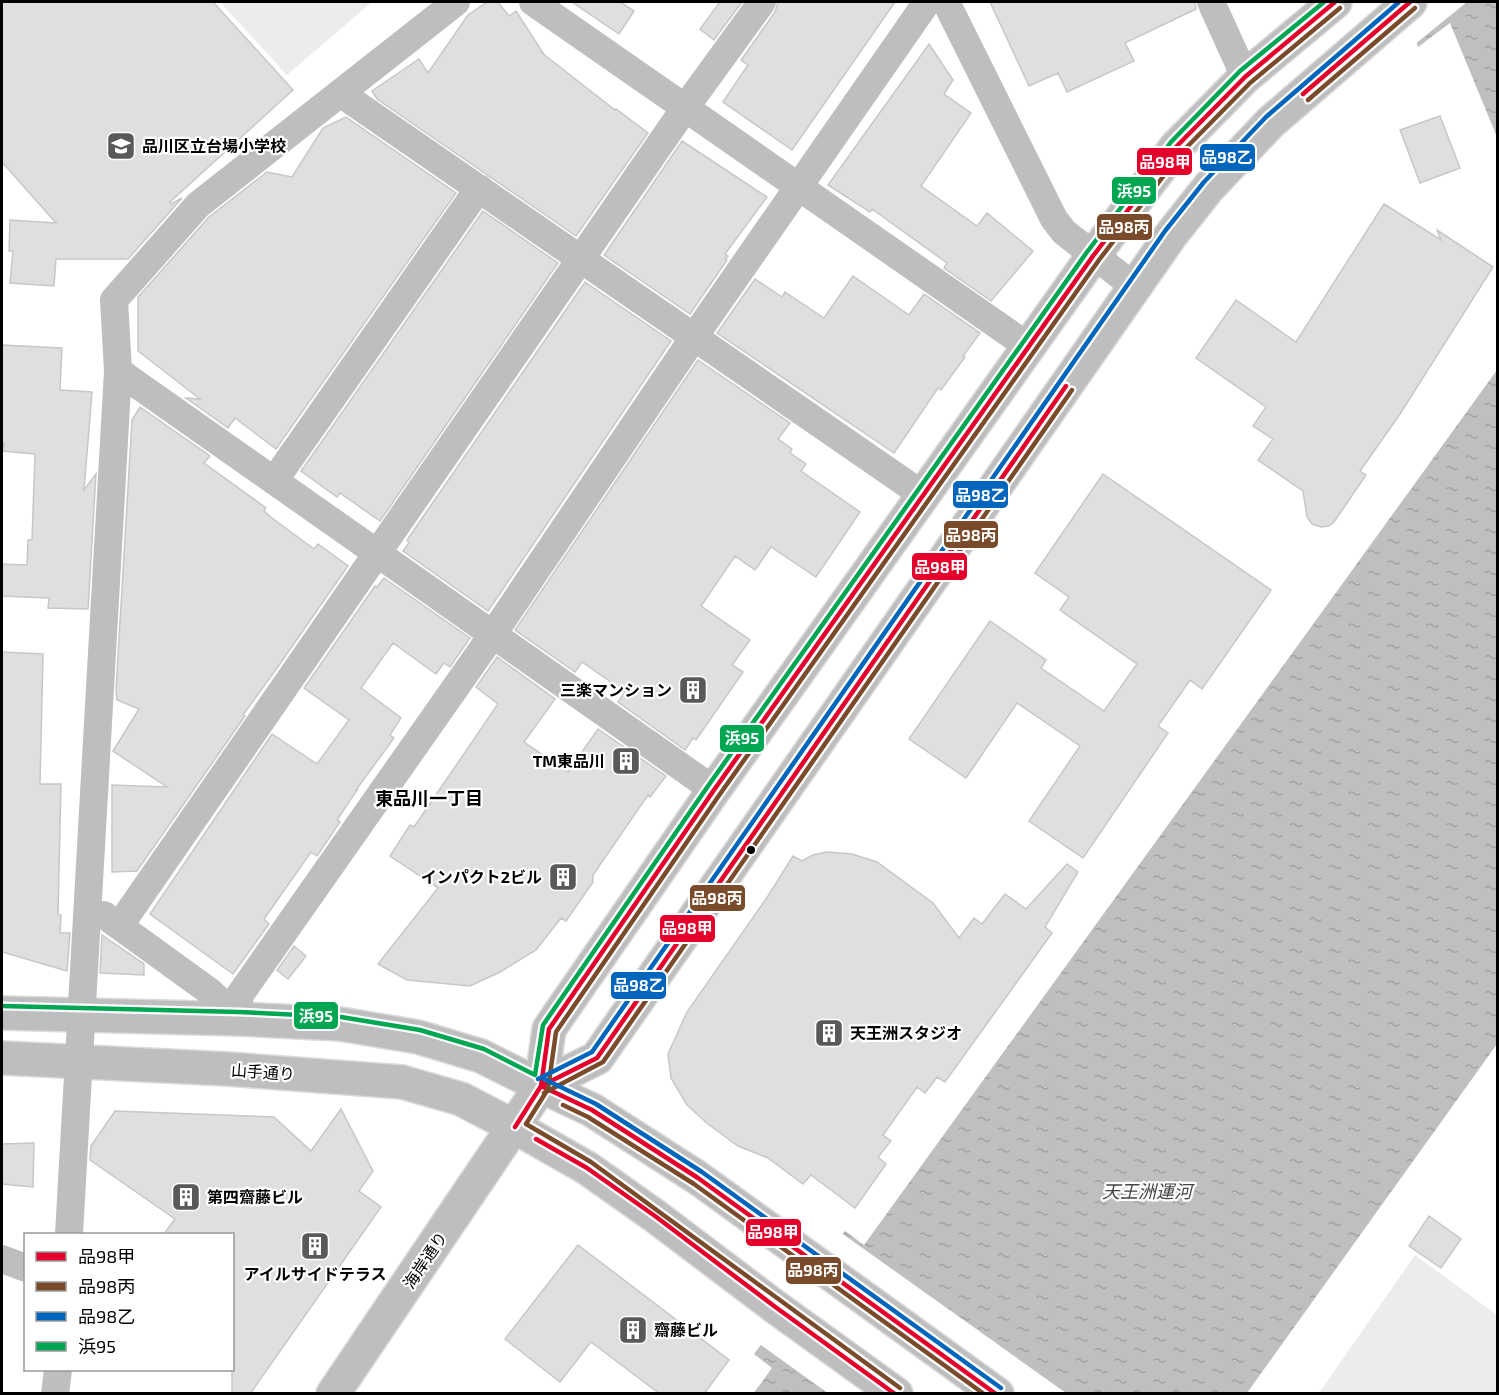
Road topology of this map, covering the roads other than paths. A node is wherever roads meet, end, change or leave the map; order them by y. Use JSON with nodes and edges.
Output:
{"nodes":[{"id":1,"x":456,"y":2,"type":"edge"},
{"id":2,"x":533,"y":2,"type":"edge"},
{"id":3,"x":762,"y":2,"type":"edge"},
{"id":4,"x":927,"y":2,"type":"edge"},
{"id":5,"x":946,"y":2,"type":"edge"},
{"id":6,"x":1211,"y":2,"type":"edge"},
{"id":7,"x":1335,"y":2,"type":"edge"},
{"id":8,"x":1408,"y":3,"type":"edge"},
{"id":9,"x":1245,"y":77,"type":"junction"},
{"id":10,"x":340,"y":93,"type":"junction"},
{"id":11,"x":685,"y":108,"type":"junction"},
{"id":12,"x":799,"y":187,"type":"junction"},
{"id":13,"x":479,"y":189,"type":"junction"},
{"id":14,"x":1093,"y":256,"type":"junction"},
{"id":15,"x":581,"y":259,"type":"junction"},
{"id":16,"x":1135,"y":287,"type":"junction"},
{"id":17,"x":694,"y":337,"type":"junction"},
{"id":18,"x":1029,"y":347,"type":"junction"},
{"id":19,"x":118,"y":371,"type":"junction"},
{"id":20,"x":274,"y":481,"type":"junction"},
{"id":21,"x":923,"y":495,"type":"junction"},
{"id":22,"x":376,"y":552,"type":"junction"},
{"id":23,"x":493,"y":634,"type":"junction"},
{"id":24,"x":714,"y":790,"type":"junction"},
{"id":25,"x":87,"y":903,"type":"junction"},
{"id":26,"x":120,"y":925,"type":"junction"},
{"id":27,"x":2,"y":1013,"type":"edge"},
{"id":28,"x":81,"y":1016,"type":"junction"},
{"id":29,"x":239,"y":1019,"type":"junction"},
{"id":30,"x":2,"y":1058,"type":"edge"},
{"id":31,"x":80,"y":1061,"type":"junction"},
{"id":32,"x":541,"y":1086,"type":"junction"},
{"id":33,"x":516,"y":1127,"type":"junction"},
{"id":34,"x":69,"y":1233,"type":"edge"},
{"id":35,"x":2,"y":1259,"type":"edge"},
{"id":36,"x":24,"y":1267,"type":"edge"},
{"id":37,"x":58,"y":1371,"type":"edge"},
{"id":38,"x":55,"y":1394,"type":"edge"},
{"id":39,"x":333,"y":1394,"type":"edge"},
{"id":40,"x":896,"y":1394,"type":"edge"},
{"id":41,"x":997,"y":1394,"type":"edge"}],
"edges":[{"from":1,"to":10,"type":"street"},
{"from":2,"to":11,"type":"street"},
{"from":3,"to":11,"type":"street"},
{"from":4,"to":12,"type":"street"},
{"from":5,"to":14,"type":"street"},
{"from":6,"to":9,"type":"street"},
{"from":7,"to":9,"type":"main road"},
{"from":8,"to":16,"type":"main road"},
{"from":9,"to":14,"type":"main road"},
{"from":10,"to":13,"type":"street"},
{"from":10,"to":19,"type":"street"},
{"from":11,"to":12,"type":"street"},
{"from":11,"to":15,"type":"street"},
{"from":12,"to":17,"type":"street"},
{"from":12,"to":18,"type":"street"},
{"from":13,"to":15,"type":"street"},
{"from":13,"to":20,"type":"street"},
{"from":14,"to":16,"type":"street"},
{"from":14,"to":18,"type":"main road"},
{"from":15,"to":17,"type":"street"},
{"from":15,"to":22,"type":"street"},
{"from":16,"to":32,"type":"main road"},
{"from":17,"to":21,"type":"street"},
{"from":17,"to":23,"type":"street"},
{"from":18,"to":21,"type":"main road"},
{"from":19,"to":20,"type":"street"},
{"from":19,"to":25,"type":"street"},
{"from":20,"to":22,"type":"street"},
{"from":21,"to":24,"type":"main road"},
{"from":22,"to":23,"type":"street"},
{"from":22,"to":26,"type":"street"},
{"from":23,"to":24,"type":"street"},
{"from":23,"to":29,"type":"street"},
{"from":24,"to":32,"type":"main road"},
{"from":25,"to":26,"type":"street"},
{"from":25,"to":28,"type":"street"},
{"from":26,"to":29,"type":"street"},
{"from":27,"to":28,"type":"main road"},
{"from":28,"to":29,"type":"main road"},
{"from":28,"to":31,"type":"street"},
{"from":29,"to":32,"type":"main road"},
{"from":30,"to":31,"type":"main road","name":"山手通り"},
{"from":31,"to":33,"type":"main road","name":"山手通り"},
{"from":31,"to":34,"type":"street"},
{"from":32,"to":33,"type":"main road","name":"海岸通り"},
{"from":32,"to":41,"type":"main road"},
{"from":33,"to":39,"type":"main road","name":"海岸通り"},
{"from":33,"to":40,"type":"main road"},
{"from":35,"to":36,"type":"street"},
{"from":37,"to":38,"type":"street"}]}
